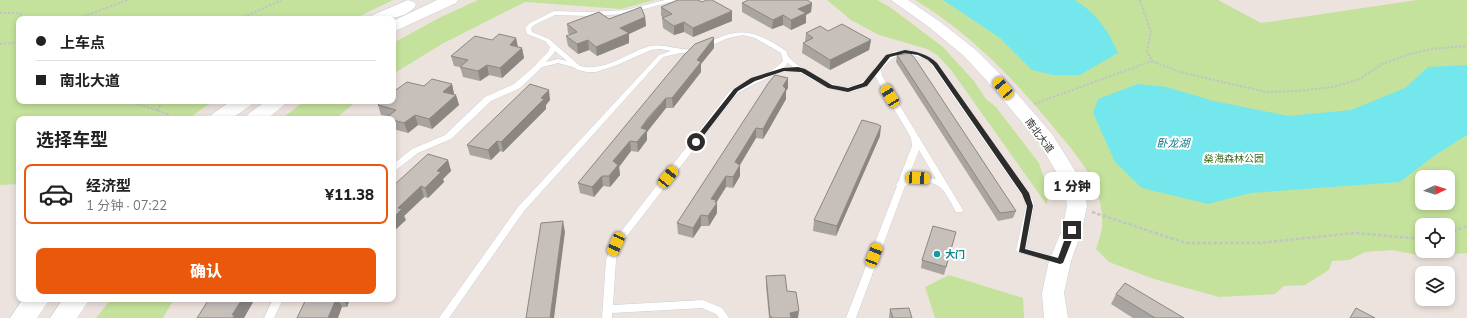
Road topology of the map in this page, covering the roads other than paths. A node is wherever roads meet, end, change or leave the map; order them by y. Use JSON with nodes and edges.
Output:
{"nodes":[{"id":1,"x":417,"y":0,"type":"edge"},
{"id":2,"x":450,"y":0,"type":"edge"},
{"id":3,"x":672,"y":0,"type":"edge"},
{"id":4,"x":898,"y":0,"type":"edge"},
{"id":5,"x":385,"y":16,"type":"edge"},
{"id":6,"x":396,"y":26,"type":"edge"},
{"id":7,"x":552,"y":44,"type":"junction"},
{"id":8,"x":658,"y":47,"type":"junction"},
{"id":9,"x":681,"y":51,"type":"junction"},
{"id":10,"x":661,"y":56,"type":"junction"},
{"id":11,"x":786,"y":58,"type":"junction"},
{"id":12,"x":536,"y":67,"type":"junction"},
{"id":13,"x":578,"y":68,"type":"junction"},
{"id":14,"x":877,"y":68,"type":"junction"},
{"id":15,"x":803,"y":70,"type":"junction"},
{"id":16,"x":777,"y":71,"type":"junction"},
{"id":17,"x":865,"y":84,"type":"junction"},
{"id":18,"x":885,"y":88,"type":"junction"},
{"id":19,"x":240,"y":104,"type":"edge"},
{"id":20,"x":275,"y":104,"type":"edge"},
{"id":21,"x":222,"y":116,"type":"edge"},
{"id":22,"x":258,"y":116,"type":"edge"},
{"id":23,"x":916,"y":138,"type":"junction"},
{"id":24,"x":396,"y":166,"type":"edge"},
{"id":25,"x":900,"y":185,"type":"junction"},
{"id":26,"x":945,"y":187,"type":"junction"},
{"id":27,"x":959,"y":210,"type":"dead end"},
{"id":28,"x":1060,"y":261,"type":"junction"},
{"id":29,"x":35,"y":302,"type":"edge"},
{"id":30,"x":75,"y":302,"type":"edge"},
{"id":31,"x":277,"y":302,"type":"edge"},
{"id":32,"x":607,"y":314,"type":"edge"},
{"id":33,"x":23,"y":318,"type":"edge"},
{"id":34,"x":64,"y":318,"type":"edge"},
{"id":35,"x":269,"y":318,"type":"edge"},
{"id":36,"x":444,"y":318,"type":"edge"},
{"id":37,"x":724,"y":318,"type":"edge"},
{"id":38,"x":850,"y":318,"type":"edge"},
{"id":39,"x":1056,"y":318,"type":"edge"}],
"edges":[{"from":1,"to":5,"type":"main road"},
{"from":2,"to":6,"type":"main road"},
{"from":3,"to":7,"type":"lane"},
{"from":4,"to":28,"type":"street","name":"南北大道"},
{"from":7,"to":12,"type":"lane"},
{"from":7,"to":13,"type":"lane"},
{"from":8,"to":9,"type":"lane"},
{"from":8,"to":10,"type":"lane"},
{"from":8,"to":13,"type":"lane"},
{"from":9,"to":10,"type":"lane"},
{"from":9,"to":11,"type":"lane"},
{"from":10,"to":36,"type":"lane"},
{"from":11,"to":15,"type":"lane"},
{"from":11,"to":16,"type":"lane"},
{"from":12,"to":13,"type":"lane"},
{"from":12,"to":24,"type":"lane"},
{"from":14,"to":17,"type":"lane"},
{"from":14,"to":18,"type":"lane"},
{"from":14,"to":28,"type":"lane"},
{"from":15,"to":16,"type":"lane"},
{"from":15,"to":17,"type":"lane"},
{"from":16,"to":32,"type":"lane"},
{"from":17,"to":18,"type":"lane"},
{"from":18,"to":23,"type":"lane"},
{"from":19,"to":21,"type":"main road"},
{"from":20,"to":22,"type":"main road"},
{"from":23,"to":25,"type":"lane"},
{"from":23,"to":26,"type":"lane"},
{"from":25,"to":26,"type":"lane"},
{"from":25,"to":38,"type":"lane"},
{"from":26,"to":27,"type":"lane"},
{"from":28,"to":39,"type":"street","name":"南北大道"},
{"from":29,"to":33,"type":"main road"},
{"from":30,"to":34,"type":"main road"},
{"from":31,"to":35,"type":"lane"},
{"from":32,"to":37,"type":"lane"}]}
